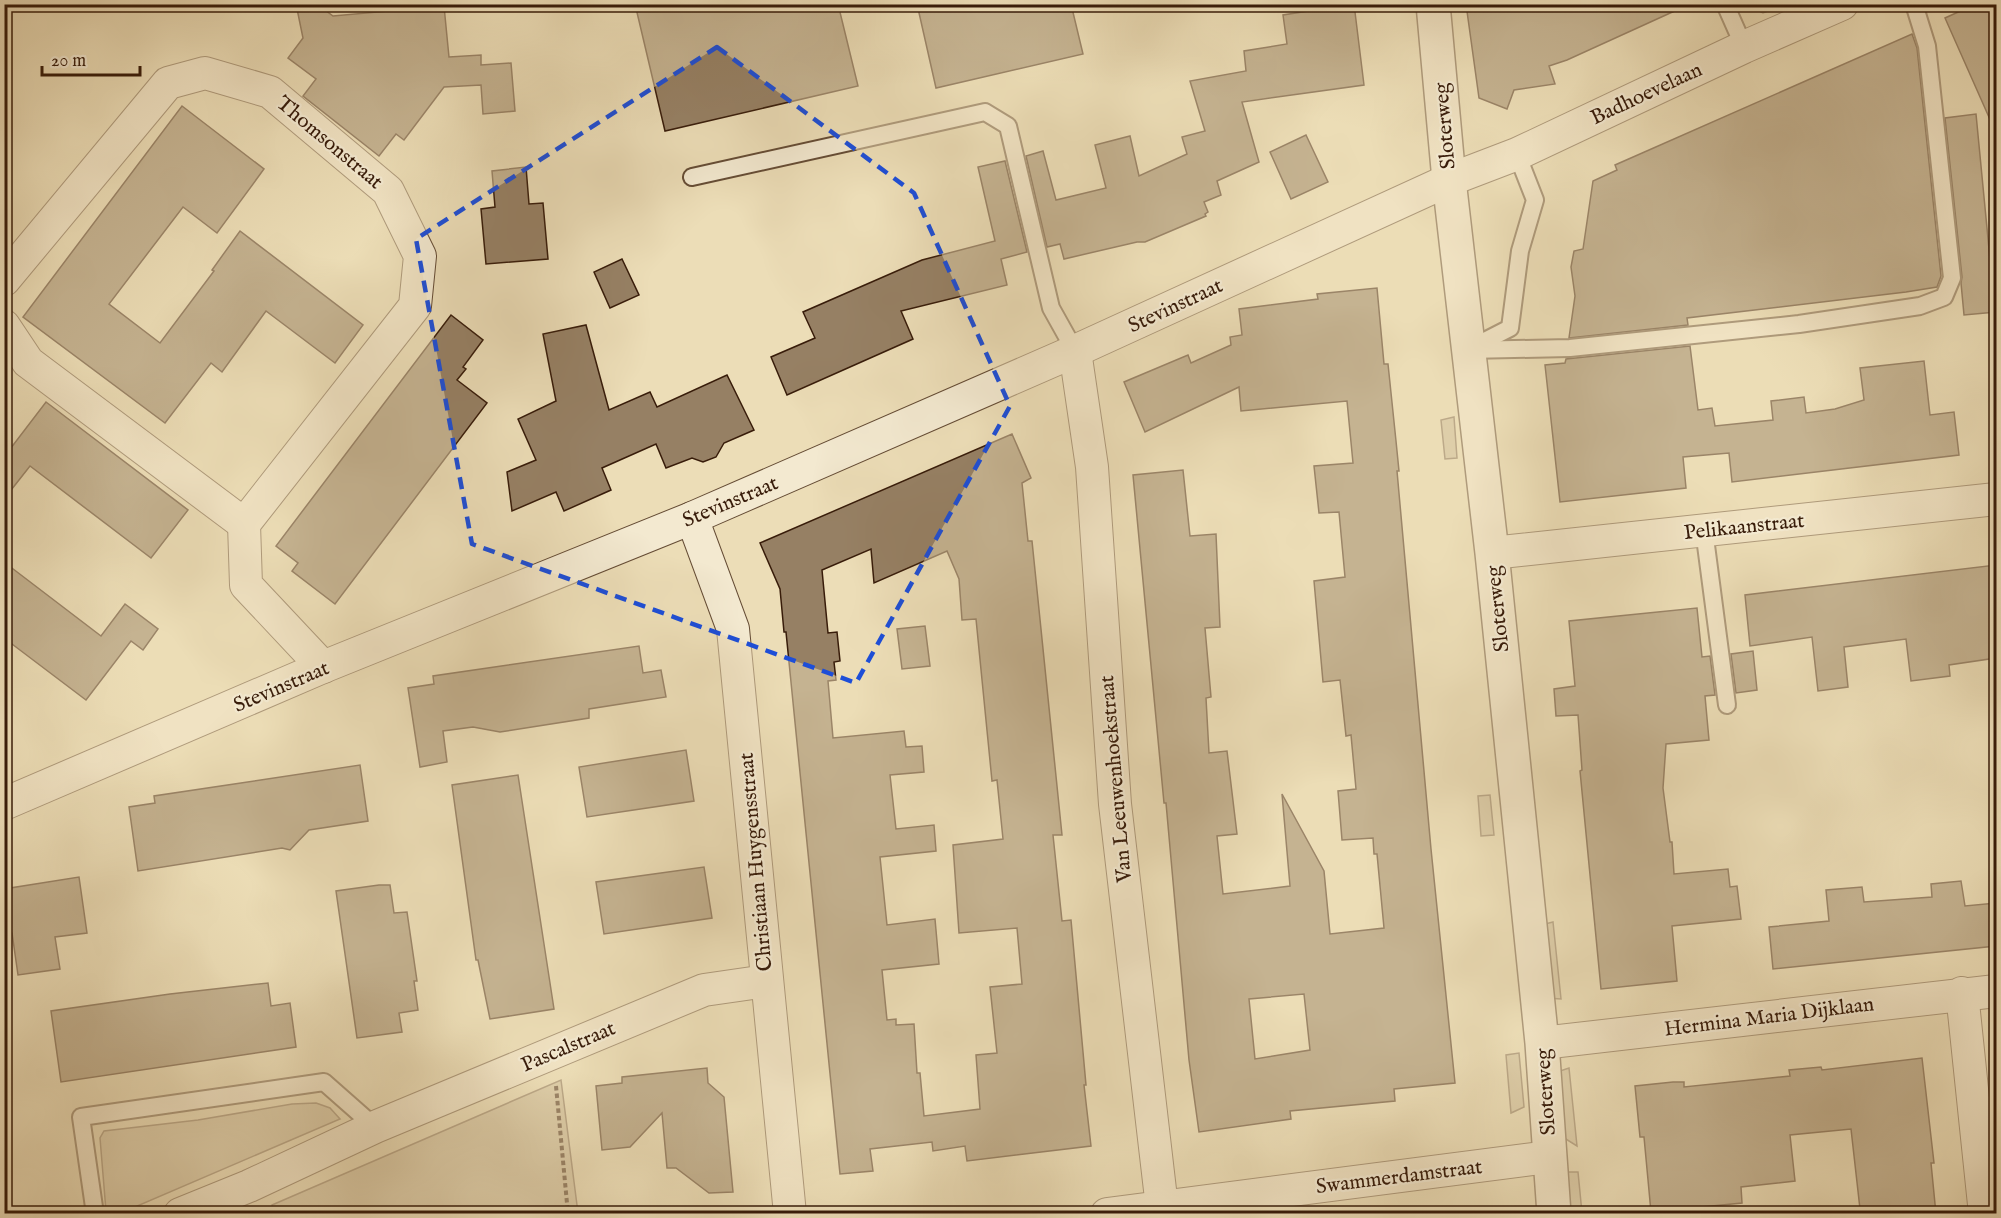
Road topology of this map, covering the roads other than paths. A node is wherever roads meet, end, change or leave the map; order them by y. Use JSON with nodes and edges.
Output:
{"nodes":[{"id":1,"x":1432,"y":4,"type":"edge"},
{"id":2,"x":1725,"y":4,"type":"edge"},
{"id":3,"x":1842,"y":4,"type":"edge"},
{"id":4,"x":1914,"y":4,"type":"edge"},
{"id":5,"x":1744,"y":47,"type":"junction"},
{"id":6,"x":1516,"y":154,"type":"junction"},
{"id":7,"x":692,"y":177,"type":"dead end"},
{"id":8,"x":1449,"y":180,"type":"junction"},
{"id":9,"x":4,"y":280,"type":"edge"},
{"id":10,"x":4,"y":326,"type":"edge"},
{"id":11,"x":1467,"y":350,"type":"junction"},
{"id":12,"x":1075,"y":351,"type":"junction"},
{"id":13,"x":1996,"y":499,"type":"edge"},
{"id":14,"x":692,"y":518,"type":"junction"},
{"id":15,"x":244,"y":524,"type":"junction"},
{"id":16,"x":1704,"y":530,"type":"junction"},
{"id":17,"x":1492,"y":553,"type":"junction"},
{"id":18,"x":323,"y":668,"type":"junction"},
{"id":19,"x":1728,"y":705,"type":"dead end"},
{"id":20,"x":4,"y":804,"type":"edge"},
{"id":21,"x":766,"y":981,"type":"junction"},
{"id":22,"x":1996,"y":991,"type":"edge"},
{"id":23,"x":1962,"y":993,"type":"junction"},
{"id":24,"x":1542,"y":1043,"type":"junction"},
{"id":25,"x":375,"y":1127,"type":"junction"},
{"id":26,"x":1549,"y":1157,"type":"junction"},
{"id":27,"x":250,"y":1200,"type":"edge"},
{"id":28,"x":1162,"y":1207,"type":"junction"},
{"id":29,"x":95,"y":1214,"type":"edge"},
{"id":30,"x":180,"y":1214,"type":"edge"},
{"id":31,"x":790,"y":1214,"type":"edge"},
{"id":32,"x":1107,"y":1214,"type":"edge"},
{"id":33,"x":1554,"y":1214,"type":"edge"},
{"id":34,"x":1984,"y":1214,"type":"edge"}],
"edges":[{"from":1,"to":8,"type":"street","name":"Sloterweg"},
{"from":2,"to":5,"type":"lane"},
{"from":3,"to":5,"type":"street","name":"Badhoevelaan"},
{"from":4,"to":11,"type":"lane"},
{"from":5,"to":6,"type":"street","name":"Badhoevelaan"},
{"from":6,"to":8,"type":"street","name":"Badhoevelaan"},
{"from":6,"to":11,"type":"lane"},
{"from":7,"to":12,"type":"lane"},
{"from":8,"to":11,"type":"street","name":"Sloterweg"},
{"from":8,"to":12,"type":"street","name":"Stevinstraat"},
{"from":9,"to":15,"type":"street","name":"Thomsonstraat"},
{"from":10,"to":15,"type":"street"},
{"from":11,"to":17,"type":"street","name":"Sloterweg"},
{"from":12,"to":14,"type":"street","name":"Stevinstraat"},
{"from":12,"to":28,"type":"street","name":"Van Leeuwenhoekstraat"},
{"from":13,"to":16,"type":"street","name":"Pelikaanstraat"},
{"from":14,"to":18,"type":"street","name":"Stevinstraat"},
{"from":14,"to":21,"type":"street","name":"Christiaan Huygensstraat"},
{"from":15,"to":18,"type":"street"},
{"from":16,"to":17,"type":"street","name":"Pelikaanstraat"},
{"from":16,"to":19,"type":"lane"},
{"from":17,"to":24,"type":"street","name":"Sloterweg"},
{"from":18,"to":20,"type":"street","name":"Stevinstraat"},
{"from":21,"to":25,"type":"street","name":"Pascalstraat"},
{"from":21,"to":31,"type":"street","name":"Christiaan Huygensstraat"},
{"from":22,"to":23,"type":"street","name":"Hermina Maria Dijklaan"},
{"from":23,"to":24,"type":"street","name":"Hermina Maria Dijklaan"},
{"from":23,"to":34,"type":"street"},
{"from":24,"to":26,"type":"street","name":"Sloterweg"},
{"from":25,"to":27,"type":"street","name":"Pascalstraat"},
{"from":25,"to":29,"type":"lane"},
{"from":26,"to":28,"type":"street","name":"Swammerdamstraat"},
{"from":26,"to":33,"type":"street","name":"Sloterweg"},
{"from":27,"to":30,"type":"street","name":"Pascalstraat"},
{"from":28,"to":32,"type":"street","name":"Swammerdamstraat"}]}
